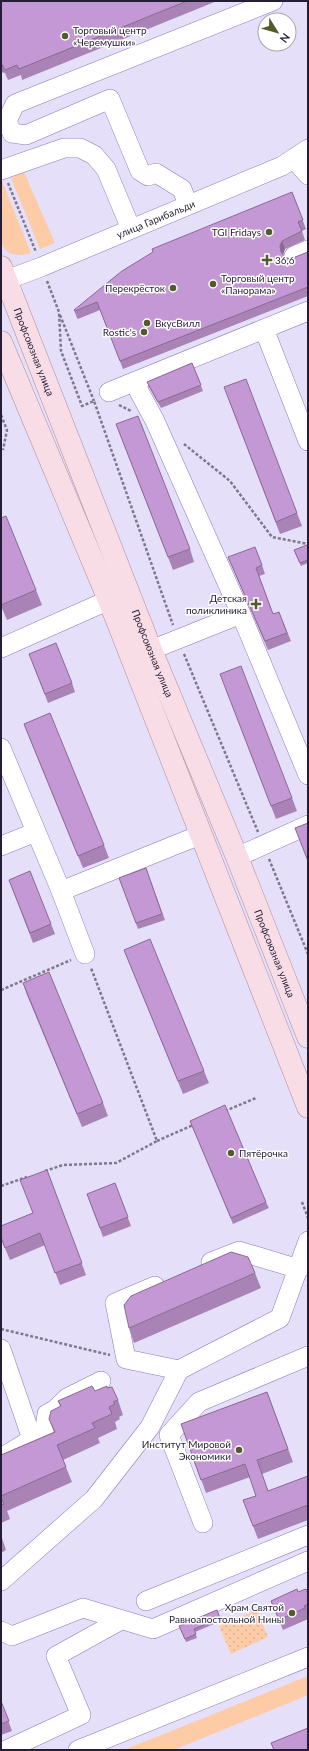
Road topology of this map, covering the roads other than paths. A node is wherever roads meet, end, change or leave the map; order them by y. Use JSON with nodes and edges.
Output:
{"nodes":[{"id":1,"x":273,"y":1,"type":"edge"},
{"id":2,"x":301,"y":154,"type":"edge"},
{"id":3,"x":2,"y":170,"type":"edge"},
{"id":4,"x":308,"y":175,"type":"edge"},
{"id":5,"x":188,"y":205,"type":"junction"},
{"id":6,"x":131,"y":229,"type":"junction"},
{"id":7,"x":3,"y":277,"type":"edge"},
{"id":8,"x":308,"y":311,"type":"edge"},
{"id":9,"x":264,"y":329,"type":"junction"},
{"id":10,"x":1,"y":342,"type":"edge"},
{"id":11,"x":134,"y":382,"type":"junction"},
{"id":12,"x":104,"y":399,"type":"road end"},
{"id":13,"x":308,"y":441,"type":"edge"},
{"id":14,"x":108,"y":600,"type":"junction"},
{"id":15,"x":241,"y":614,"type":"junction"},
{"id":16,"x":1,"y":648,"type":"edge"},
{"id":17,"x":151,"y":650,"type":"junction"},
{"id":18,"x":1,"y":748,"type":"edge"},
{"id":19,"x":308,"y":775,"type":"edge"},
{"id":20,"x":308,"y":825,"type":"edge"},
{"id":21,"x":36,"y":832,"type":"junction"},
{"id":22,"x":200,"y":835,"type":"junction"},
{"id":23,"x":1,"y":846,"type":"edge"},
{"id":24,"x":237,"y":857,"type":"junction"},
{"id":25,"x":61,"y":891,"type":"junction"},
{"id":26,"x":85,"y":954,"type":"road end"},
{"id":27,"x":308,"y":1037,"type":"edge"},
{"id":28,"x":308,"y":1107,"type":"edge"},
{"id":29,"x":308,"y":1241,"type":"edge"},
{"id":30,"x":195,"y":1269,"type":"edge"},
{"id":31,"x":299,"y":1269,"type":"junction"},
{"id":32,"x":173,"y":1278,"type":"edge"},
{"id":33,"x":1,"y":1349,"type":"edge"},
{"id":34,"x":308,"y":1356,"type":"edge"},
{"id":35,"x":178,"y":1370,"type":"junction"},
{"id":36,"x":101,"y":1381,"type":"dead end"},
{"id":37,"x":32,"y":1439,"type":"junction"},
{"id":38,"x":1,"y":1458,"type":"edge"},
{"id":39,"x":203,"y":1523,"type":"dead end"},
{"id":40,"x":308,"y":1535,"type":"edge"},
{"id":41,"x":308,"y":1562,"type":"edge"},
{"id":42,"x":1,"y":1581,"type":"edge"},
{"id":43,"x":146,"y":1601,"type":"dead end"},
{"id":44,"x":121,"y":1620,"type":"junction"},
{"id":45,"x":1,"y":1631,"type":"edge"},
{"id":46,"x":308,"y":1657,"type":"edge"},
{"id":47,"x":6,"y":1750,"type":"edge"},
{"id":48,"x":78,"y":1750,"type":"edge"}],
"edges":[{"from":1,"to":5,"type":"street"},
{"from":2,"to":4,"type":"street"},
{"from":2,"to":5,"type":"street","name":"улица Гарибальди"},
{"from":3,"to":6,"type":"street"},
{"from":5,"to":6,"type":"street","name":"улица Гарибальди"},
{"from":6,"to":7,"type":"street","name":"улица Гарибальди"},
{"from":7,"to":17,"type":"main road","name":"Профсоюзная улица"},
{"from":8,"to":9,"type":"street"},
{"from":9,"to":11,"type":"street"},
{"from":9,"to":13,"type":"street"},
{"from":10,"to":14,"type":"main road"},
{"from":11,"to":12,"type":"street"},
{"from":11,"to":15,"type":"street"},
{"from":14,"to":16,"type":"street"},
{"from":14,"to":22,"type":"main road"},
{"from":15,"to":17,"type":"street"},
{"from":15,"to":19,"type":"street"},
{"from":17,"to":24,"type":"main road","name":"Профсоюзная улица"},
{"from":18,"to":21,"type":"street"},
{"from":20,"to":24,"type":"street"},
{"from":21,"to":23,"type":"street"},
{"from":21,"to":25,"type":"street"},
{"from":22,"to":25,"type":"street"},
{"from":22,"to":28,"type":"main road"},
{"from":24,"to":27,"type":"main road","name":"Профсоюзная улица"},
{"from":25,"to":26,"type":"street"},
{"from":29,"to":31,"type":"street"},
{"from":30,"to":31,"type":"street"},
{"from":31,"to":35,"type":"street"},
{"from":32,"to":35,"type":"street"},
{"from":33,"to":37,"type":"street"},
{"from":34,"to":39,"type":"street"},
{"from":35,"to":42,"type":"street"},
{"from":36,"to":37,"type":"street"},
{"from":37,"to":38,"type":"street"},
{"from":40,"to":43,"type":"street"},
{"from":41,"to":44,"type":"street"},
{"from":44,"to":45,"type":"street"},
{"from":44,"to":47,"type":"street"},
{"from":46,"to":48,"type":"street"}]}
